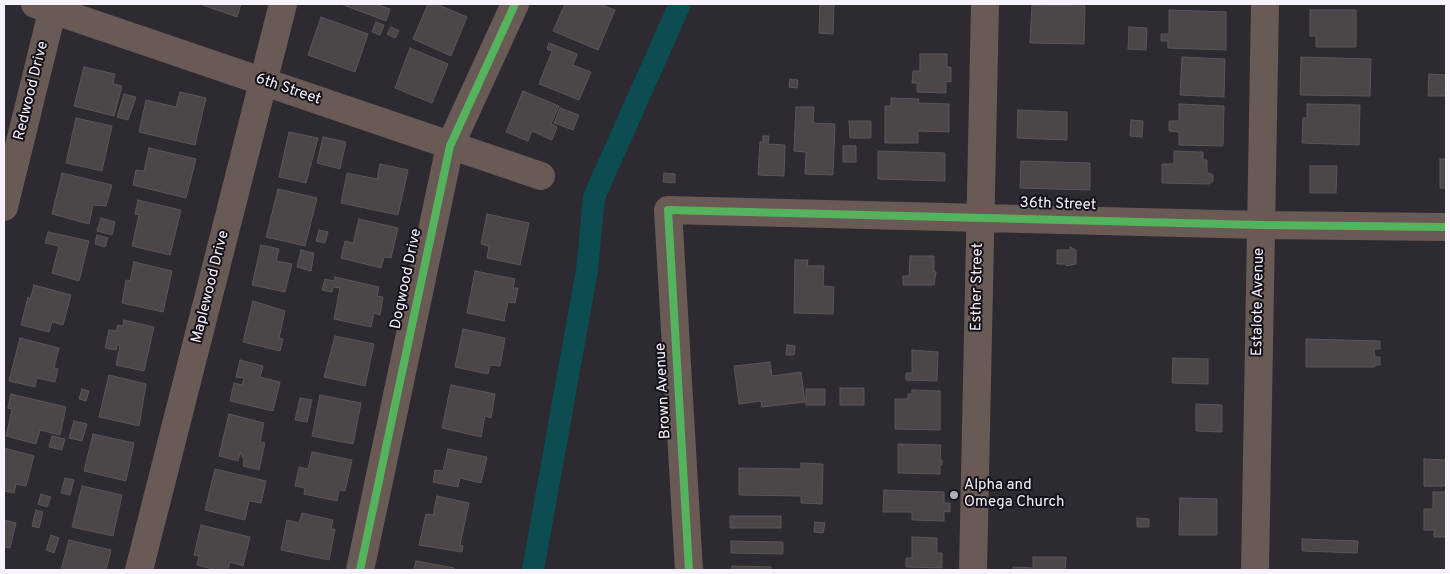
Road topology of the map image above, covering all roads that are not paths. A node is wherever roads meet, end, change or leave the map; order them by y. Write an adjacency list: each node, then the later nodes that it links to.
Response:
1 (282, 4): 6 (street, Maplewood Drive)
2 (515, 4): 7 (street, Dogwood Drive)
3 (985, 4): 11 (street, Esther Street)
4 (1265, 4): 12 (street, Estalote Avenue)
5 (47, 6): 6 (street, 6th Street); 9 (street, Redwood Drive)
6 (264, 81): 7 (street, 6th Street); 14 (street, Maplewood Drive)
7 (450, 146): 8 (street, 6th Street); 15 (street, Dogwood Drive)
8 (541, 176)
9 (4, 207)
10 (668, 210): 11 (street, 36th Street); 16 (street, Brown Avenue)
11 (980, 216): 12 (street, 36th Street); 17 (street, Esther Street)
12 (1260, 224): 13 (street, 36th Street); 18 (street, Estalote Avenue)
13 (1446, 227)
14 (139, 570)
15 (360, 570)
16 (688, 570)
17 (973, 570)
18 (1255, 570)

